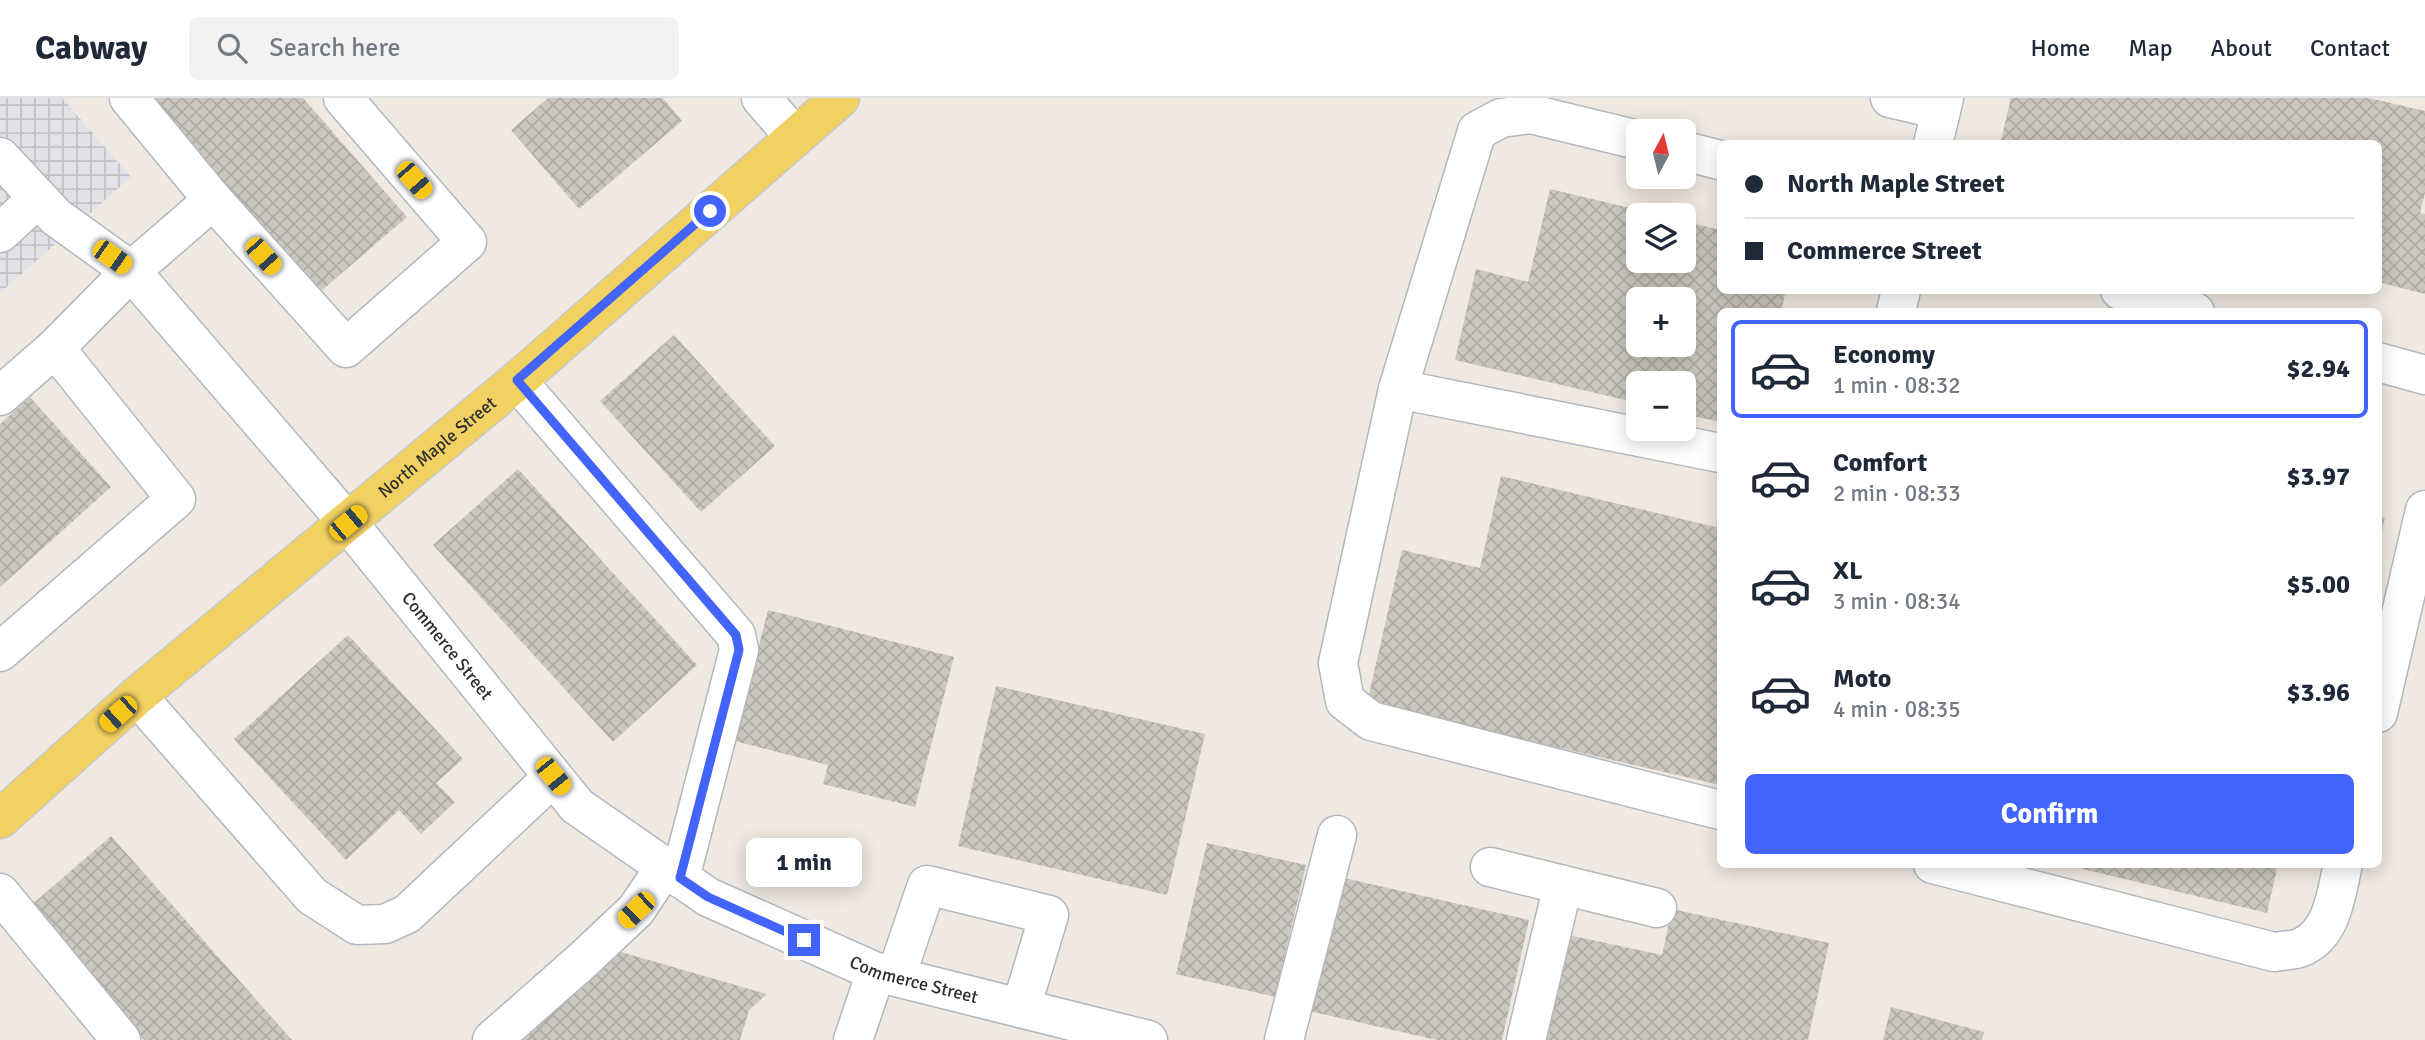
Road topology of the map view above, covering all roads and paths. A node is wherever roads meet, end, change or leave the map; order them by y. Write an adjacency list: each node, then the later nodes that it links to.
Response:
1 (129, 98): 13 (street)
2 (343, 98): 13 (street)
3 (761, 98): 7 (street)
4 (840, 98): 7 (main road, North Maple Street)
5 (1890, 98): 6 (street)
6 (1940, 117)
7 (795, 137): 21 (main road, North Maple Street)
8 (1626, 137): 22 (street)
9 (1696, 154): 11 (street)
10 (0, 157): 12 (street, Commerce Street)
11 (1717, 159)
12 (38, 198): 14 (street); 15 (street, Commerce Street)
13 (213, 200): 15 (street)
14 (0, 233)
15 (131, 271): 18 (street); 26 (street, Commerce Street)
16 (2134, 294): 17 (street)
17 (2181, 308)
18 (55, 348): 23 (street); 28 (street)
19 (2382, 363): 20 (street)
20 (2425, 375)
21 (517, 380): 26 (main road, North Maple Street); 38 (street)
22 (1398, 389): 24 (street); 32 (street)
23 (0, 396)
24 (1717, 452)
25 (2425, 510): 27 (street)
26 (348, 523): 30 (main road, North Maple Street); 31 (street, Commerce Street)
27 (2387, 638): 29 (street)
28 (0, 652)
29 (2382, 680)
30 (137, 696): 31 (street); 33 (main road, North Maple Street)
31 (553, 776): 38 (street, Commerce Street)
32 (1717, 809)
33 (0, 818)
34 (1337, 835): 48 (street)
35 (1490, 867): 39 (street)
36 (1948, 868): 37 (street)
37 (2342, 868)
38 (673, 873): 42 (street, Commerce Street); 45 (street)
39 (1563, 885): 41 (street); 49 (street)
40 (0, 893): 44 (street)
41 (1657, 908)
42 (886, 974): 43 (street, Commerce Street); 43 (street); 46 (street)
43 (1021, 1008): 47 (street, Commerce Street)
44 (121, 1040)
45 (492, 1040)
46 (853, 1040)
47 (1148, 1040)
48 (1284, 1040)
49 (1526, 1040)

